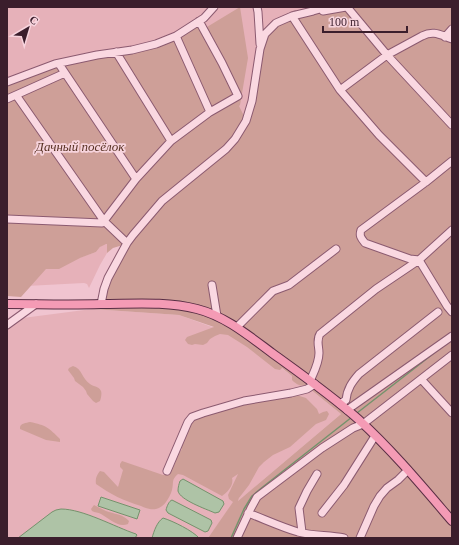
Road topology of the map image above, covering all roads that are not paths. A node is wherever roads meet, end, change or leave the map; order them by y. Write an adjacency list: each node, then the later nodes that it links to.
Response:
1 (214, 7): 6 (street)
2 (256, 7): 10 (street)
3 (327, 7): 5 (street)
4 (346, 7): 5 (street); 12 (street)
5 (292, 16): 10 (street); 16 (street)
6 (199, 21): 8 (street); 19 (street)
7 (452, 29): 9 (street)
8 (176, 36): 11 (street); 19 (street)
9 (449, 38): 12 (street)
10 (260, 49): 28 (street)
11 (116, 52): 13 (street); 21 (street)
12 (387, 55): 16 (street); 20 (street)
13 (58, 64): 14 (street); 15 (street)
14 (65, 73): 17 (street); 23 (street)
15 (7, 82)
16 (340, 90): 24 (street)
17 (16, 95): 18 (street); 26 (street)
18 (7, 99)
19 (210, 112): 21 (street)
20 (452, 125)
21 (171, 141): 23 (street)
22 (452, 161): 24 (street)
23 (136, 179): 26 (street)
24 (426, 182): 30 (street)
25 (7, 219): 26 (street)
26 (104, 221): 28 (street)
27 (452, 230): 30 (street)
28 (127, 243): 34 (street)
29 (336, 249): 40 (street)
30 (419, 260): 35 (street); 44 (street)
31 (212, 285): 38 (street)
32 (9, 304): 33 (main road)
33 (36, 304): 34 (main road); 39 (street)
34 (101, 304): 38 (main road)
35 (449, 304): 37 (street)
36 (438, 312): 45 (street)
37 (452, 312)
38 (217, 316): 40 (main road)
39 (7, 325)
40 (237, 327): 44 (main road)
41 (452, 336): 46 (street)
42 (451, 356): 43 (street)
43 (421, 379): 47 (street); 48 (street)
44 (312, 382): 45 (main road); 51 (street)
45 (340, 404): 46 (main road)
46 (349, 411): 48 (main road)
47 (452, 413)
48 (360, 421): 49 (main road); 53 (street)
49 (375, 436): 50 (main road); 54 (street)
50 (408, 470): 55 (main road); 59 (street)
51 (167, 471)
52 (317, 474): 56 (street)
53 (248, 513): 56 (street); 57 (street)
54 (322, 513)
55 (452, 521)
56 (302, 532): 58 (street)
57 (237, 538)
58 (344, 538)
59 (360, 538)

